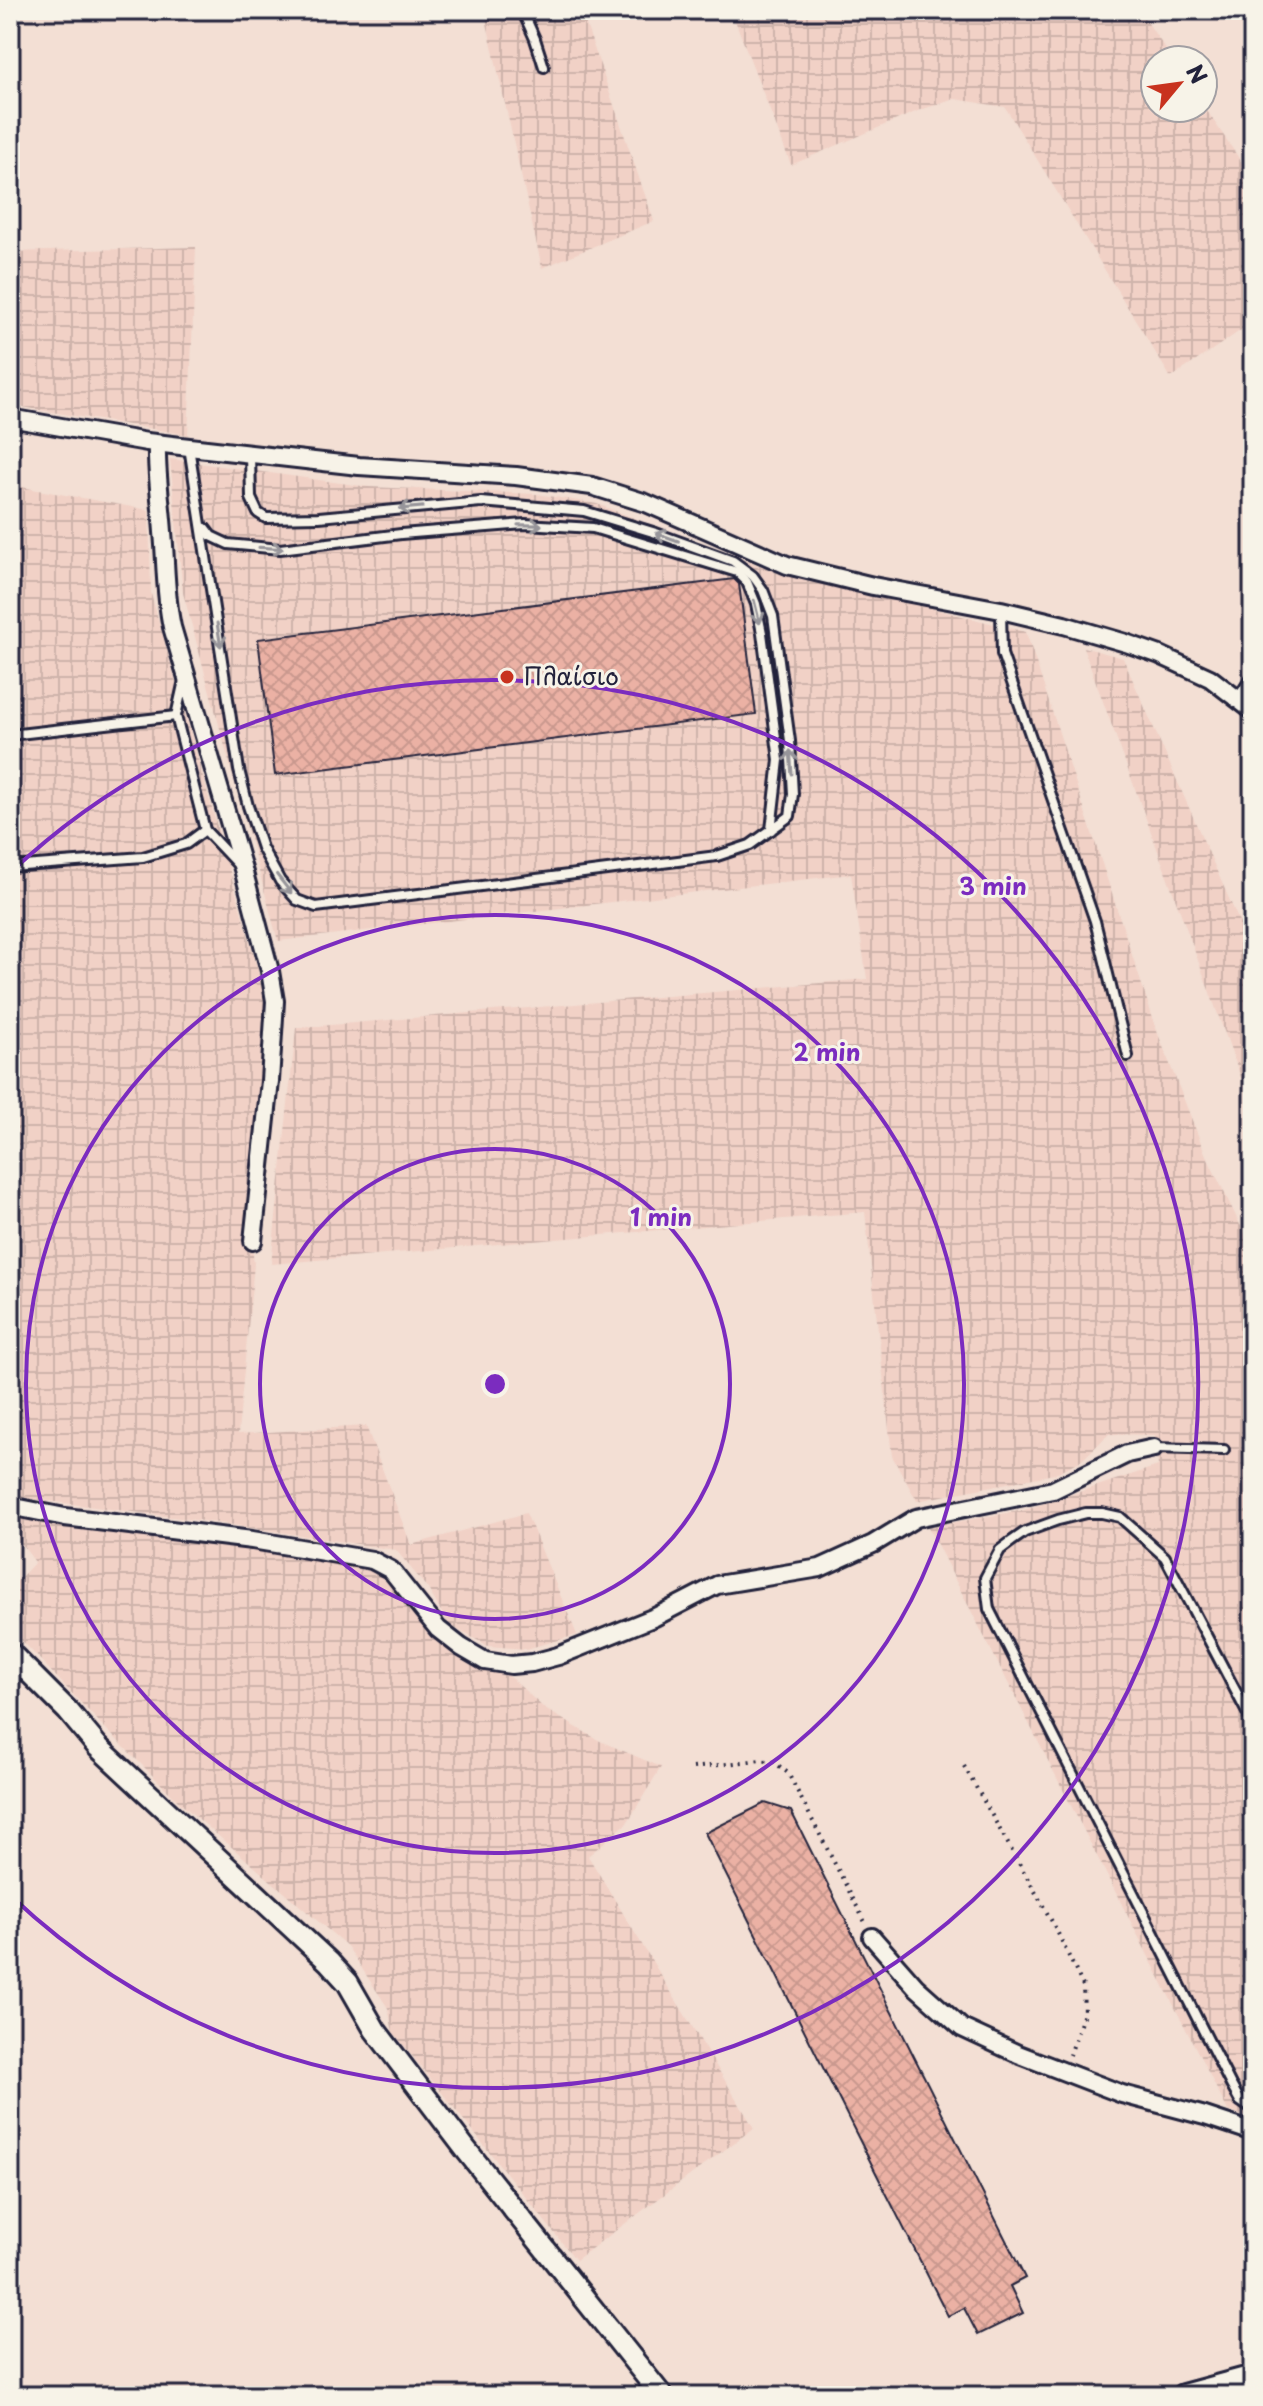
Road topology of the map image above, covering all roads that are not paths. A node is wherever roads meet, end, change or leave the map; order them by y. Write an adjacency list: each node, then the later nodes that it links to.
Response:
1 (522, 10): 2 (lane)
2 (544, 67)
3 (10, 418): 4 (street)
4 (157, 444): 5 (street); 9 (street)
5 (189, 447): 6 (street); 7 (lane)
6 (250, 454): 8 (street); 16 (lane, one-way to 6)
7 (202, 524): 16 (lane, one-way to 16); 16 (lane, one-way to 16)
8 (1001, 610): 11 (street); 19 (lane)
9 (186, 672): 13 (lane); 18 (street)
10 (1253, 675): 11 (lane)
11 (1238, 698): 12 (street)
12 (1253, 711)
13 (176, 716): 14 (lane); 15 (lane)
14 (10, 735)
15 (205, 830): 17 (lane); 18 (lane)
16 (771, 830)
17 (10, 867)
18 (243, 869): 20 (street)
19 (1128, 1056)
20 (253, 1241)
21 (1154, 1448): 22 (lane); 23 (street)
22 (1224, 1450)
23 (10, 1506)
24 (10, 1653): 30 (street)
25 (1253, 1724): 27 (lane)
26 (872, 1937): 28 (street)
27 (1253, 2110)
28 (1253, 2132)
29 (1253, 2377): 31 (main road)
30 (662, 2396)
31 (1183, 2396)

